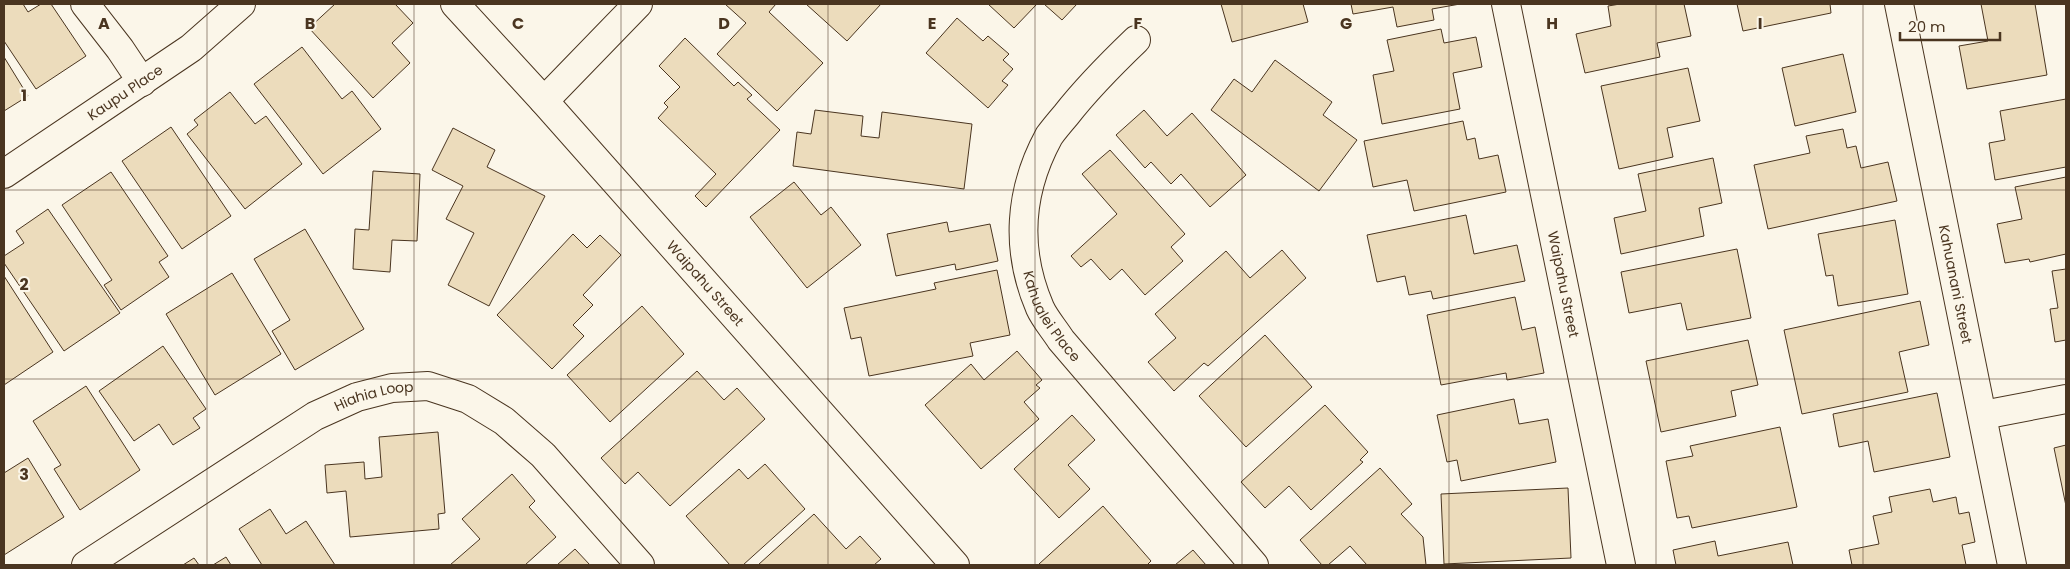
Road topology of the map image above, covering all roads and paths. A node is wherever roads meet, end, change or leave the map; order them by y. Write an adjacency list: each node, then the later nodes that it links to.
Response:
1 (85, 4): 8 (street)
2 (242, 4): 8 (street, Kaupu Place)
3 (455, 4): 9 (street, Waipahu Street)
4 (638, 4): 9 (street)
5 (1506, 4): 17 (street, Waipahu Street)
6 (1899, 4): 12 (street, Kahuanani Street)
7 (1136, 40): 16 (street, Kahualei Place)
8 (142, 82): 10 (street, Kaupu Place)
9 (544, 101): 15 (street, Waipahu Street)
10 (4, 174)
11 (2066, 399): 12 (street)
12 (1983, 415): 18 (street, Kahuanani Street)
13 (86, 565): 14 (street, Hiahia Loop)
14 (640, 565)
15 (954, 565)
16 (1254, 565)
17 (1621, 565)
18 (2012, 565)

